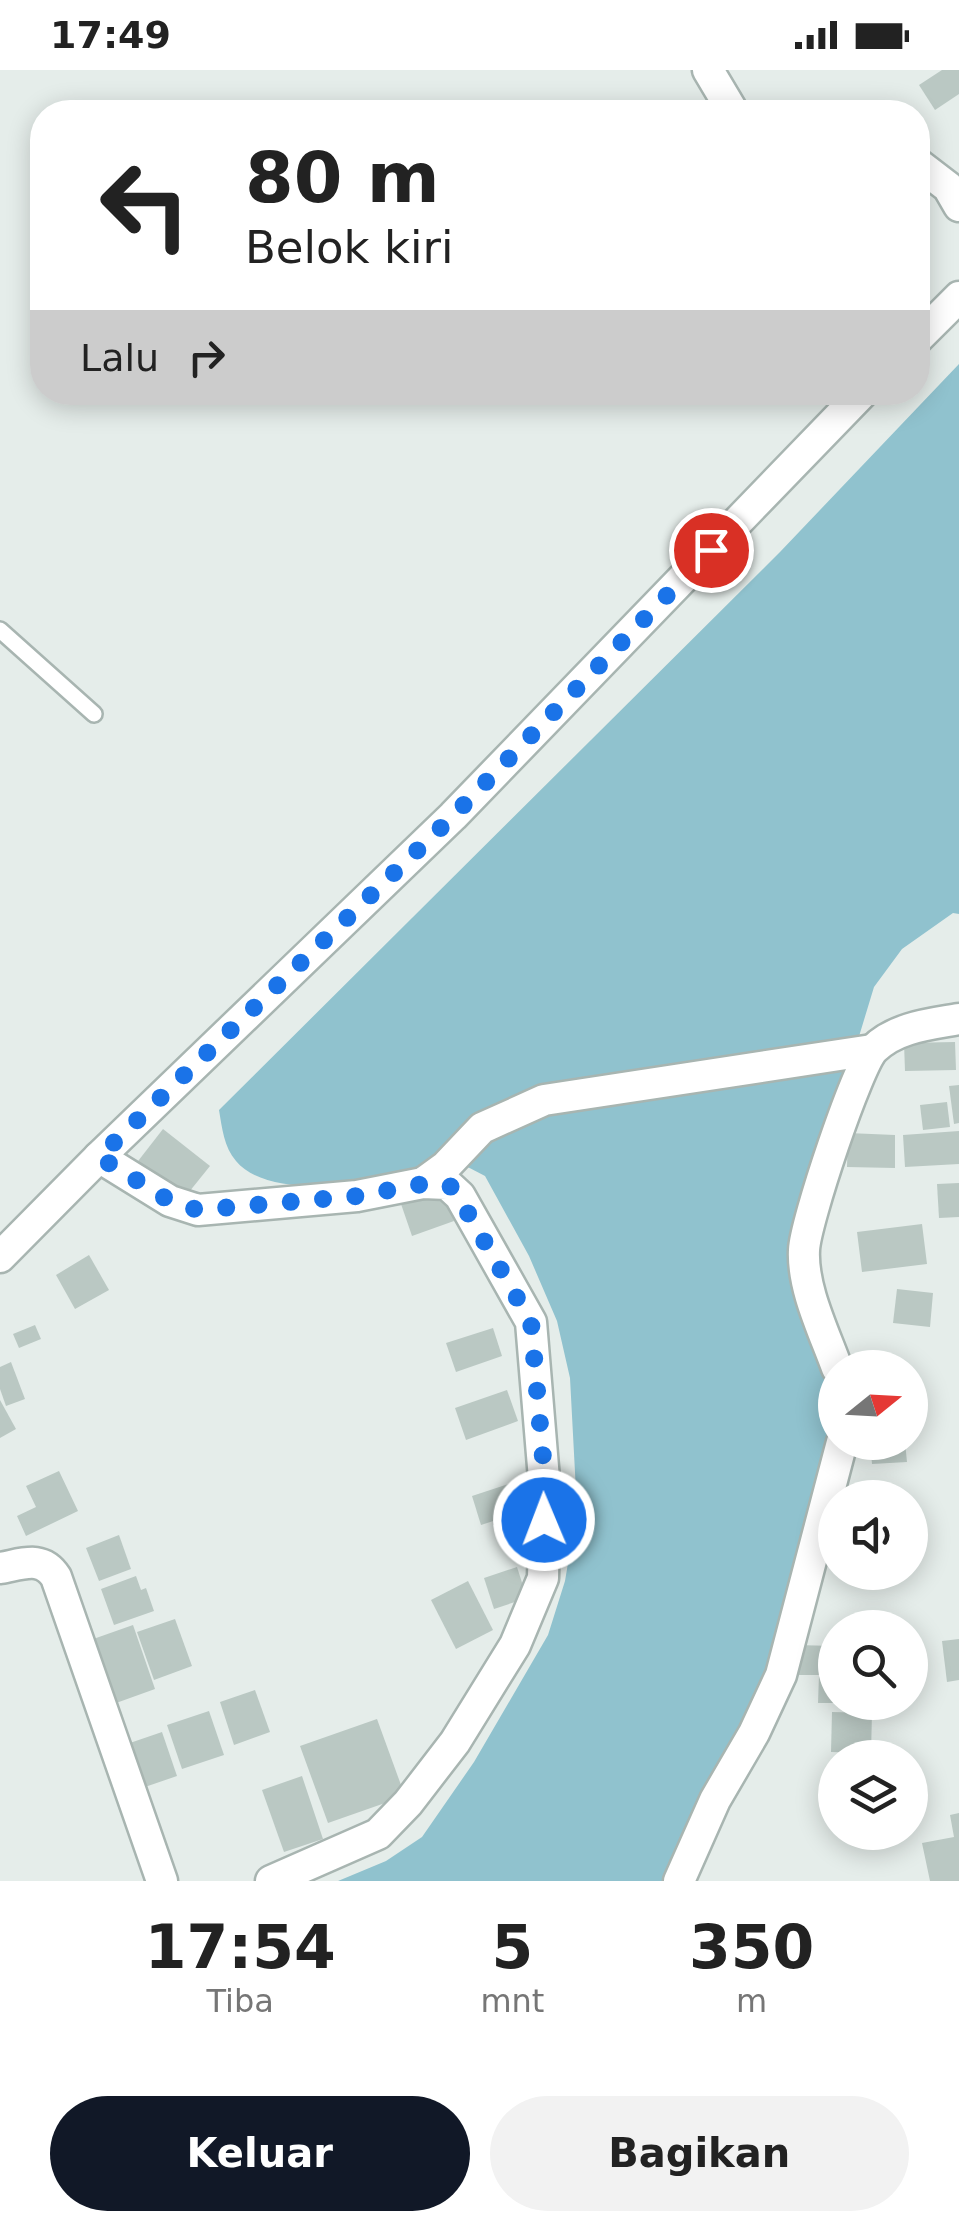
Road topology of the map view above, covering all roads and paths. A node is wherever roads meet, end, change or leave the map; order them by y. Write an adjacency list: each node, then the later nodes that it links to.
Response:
1 (708, 70): 2 (street)
2 (726, 100)
3 (930, 173): 4 (street)
4 (959, 206)
5 (959, 296): 6 (street)
6 (930, 326)
7 (850, 405): 12 (street)
8 (0, 630): 9 (lane)
9 (94, 714)
10 (959, 1019): 11 (street)
11 (868, 1051): 13 (street); 15 (street)
12 (99, 1157): 13 (street); 14 (street)
13 (428, 1180): 19 (street)
14 (0, 1256)
15 (830, 1350)
16 (837, 1460): 20 (street)
17 (0, 1568): 18 (street)
18 (162, 1881)
19 (270, 1881)
20 (678, 1881)

